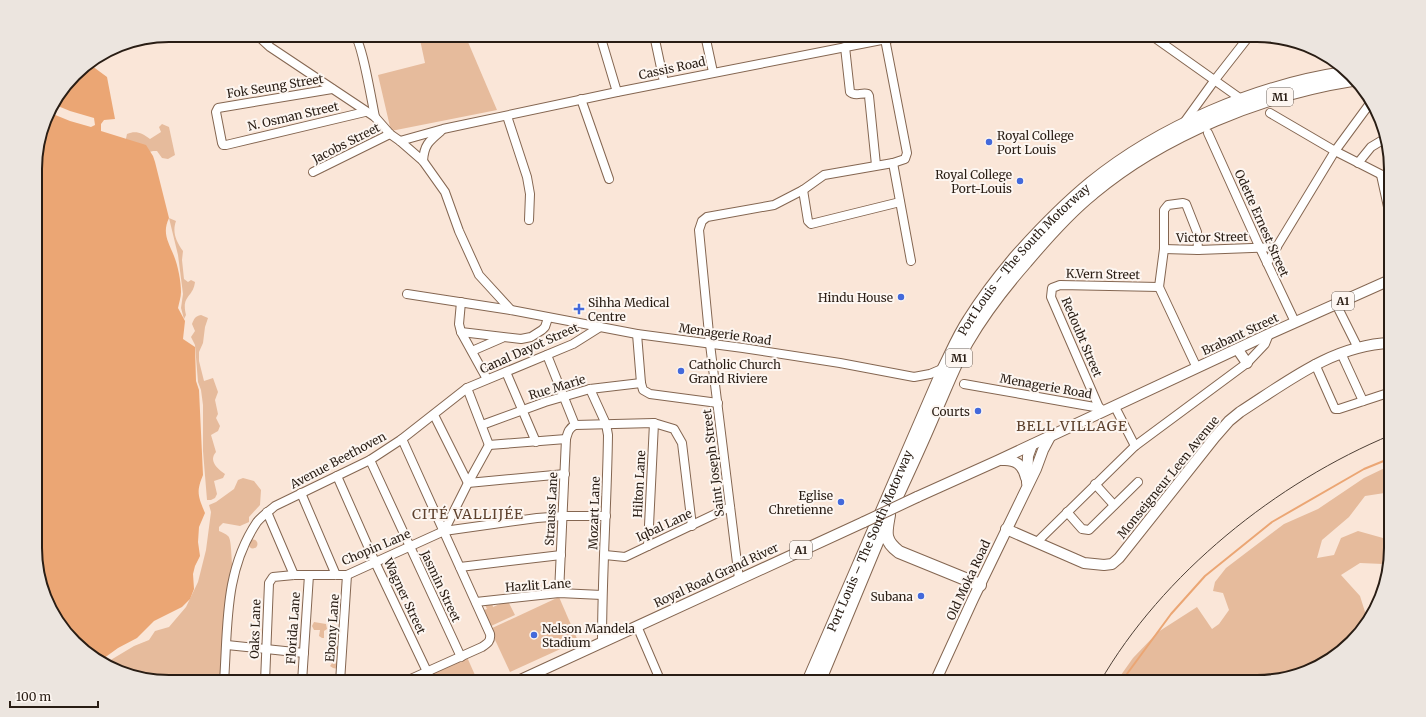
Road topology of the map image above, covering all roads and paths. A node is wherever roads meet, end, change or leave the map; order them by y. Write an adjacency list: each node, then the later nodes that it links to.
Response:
1 (265, 42): 18 (street)
2 (357, 42): 26 (street)
3 (602, 42): 19 (street)
4 (655, 42): 16 (street)
5 (707, 42): 12 (street)
6 (870, 42): 10 (street, Cassis Road)
7 (886, 42): 37 (street)
8 (1160, 42): 14 (street)
9 (1244, 42): 14 (street)
10 (845, 47): 12 (street, Cassis Road); 38 (street)
11 (1336, 70): 17 (highway)
12 (713, 72): 16 (street, Cassis Road)
13 (1342, 74): 17 (highway, Port Louis – The South Motorway / M1)
14 (1214, 80): 20 (street); 27 (street)
15 (1349, 81): 116 (highway, Port Louis – The South Motorway / M1)
16 (664, 82): 19 (street, Cassis Road)
17 (1294, 83): 20 (highway, Port Louis – The South Motorway / M1)
18 (332, 89): 23 (street); 33 (street, Fok Seung Street)
19 (616, 92): 21 (street, Cassis Road)
20 (1241, 99): 27 (highway, Port Louis – The South Motorway / M1)
21 (581, 100): 25 (street, Cassis Road); 42 (street)
22 (1368, 107): 34 (street)
23 (365, 112): 26 (street); 33 (street, N. Osman Street)
24 (1270, 113): 34 (street)
25 (507, 116): 28 (street, Cassis Road); 46 (street)
26 (374, 117): 30 (street)
27 (1183, 125): 76 (highway, Port Louis – The South Motorway / M1)
28 (443, 129): 31 (street, Cassis Road); 35 (street)
29 (1208, 133): 48 (street, Odette Ernest Street)
30 (390, 134): 31 (street); 39 (street, Jacobs Street)
31 (400, 141): 35 (street)
32 (1381, 141): 36 (street)
33 (226, 145)
34 (1335, 151): 36 (street); 47 (street)
35 (423, 161): 59 (street)
36 (1358, 163): 40 (street)
37 (893, 164): 38 (street); 45 (street)
38 (876, 165): 44 (street)
39 (313, 172)
40 (1381, 175): 41 (street); 43 (street)
41 (1384, 176)
42 (609, 179)
43 (1384, 189)
44 (803, 190): 45 (street); 67 (street, Saint Joseph Street)
45 (900, 202): 51 (street)
46 (529, 220)
47 (1277, 247): 48 (street, Victor Street); 52 (street)
48 (1260, 248): 50 (street, Victor Street); 52 (street, Odette Ernest Street)
49 (1164, 249): 50 (street, Victor Street); 50 (street); 54 (street)
50 (1198, 250)
51 (911, 261)
52 (1267, 263): 61 (street, Odette Ernest Street)
53 (1384, 284): 58 (main road, Brabant Street / A1)
54 (1159, 287): 55 (street, K.Vern Street); 77 (street)
55 (1051, 292): 90 (street, Redoubt Street)
56 (407, 294): 57 (street, Menagerie Road)
57 (461, 302): 59 (street, Menagerie Road); 63 (street)
58 (1336, 304): 61 (main road, Brabant Street / A1); 69 (street)
59 (511, 310): 60 (street, Menagerie Road)
60 (548, 318): 62 (street, Menagerie Road); 66 (street)
61 (1295, 322): 65 (main road, Brabant Street / A1)
62 (600, 327): 64 (street, Menagerie Road); 73 (street, Canal Dayot Street)
63 (461, 332): 66 (street); 71 (street)
64 (637, 334): 67 (street, Menagerie Road); 80 (street)
65 (1269, 334): 70 (main road, Brabant Street / A1); 74 (street)
66 (503, 337): 71 (street)
67 (710, 344): 76 (street, Menagerie Road); 87 (street, Saint Joseph Street)
68 (1384, 345): 69 (main road, Monseigneur Leen Avenue)
69 (1358, 348): 72 (main road, Monseigneur Leen Avenue)
70 (1238, 350): 74 (main road); 77 (main road, Brabant Street / A1)
71 (472, 351): 79 (street)
72 (1341, 353): 75 (main road, Monseigneur Leen Avenue); 86 (street)
73 (547, 355): 78 (street, Canal Dayot Street); 85 (street)
74 (1247, 363): 102 (street)
75 (1315, 364): 86 (street); 122 (main road, Monseigneur Leen Avenue)
76 (944, 368): 154 (highway, Port Louis – The South Motorway / M1)
77 (1197, 368): 88 (main road, Brabant Street / A1)
78 (506, 372): 79 (street, Canal Dayot Street); 89 (street)
79 (487, 380): 82 (street, Canal Dayot Street)
80 (641, 384): 83 (street, Rue Marie); 87 (street)
81 (964, 384): 90 (street, Menagerie Road)
82 (467, 388): 91 (street, Avenue Beethoven); 94 (street)
83 (590, 389): 85 (street, Rue Marie); 92 (street, Mozart Lane)
84 (1384, 394): 86 (street)
85 (564, 396): 89 (street, Rue Marie); 95 (street)
86 (1363, 401)
87 (718, 403): 113 (street, Saint Joseph Street)
88 (1115, 407): 90 (main road, Brabant Street / A1); 102 (street)
89 (522, 410): 94 (street, Rue Marie); 99 (street)
90 (1101, 410): 96 (main road, Royal Road Grand River / A1)
91 (434, 415): 97 (street, Avenue Beethoven); 108 (street)
92 (606, 424): 93 (street); 95 (street); 118 (street, Mozart Lane)
93 (654, 424): 119 (street); 124 (street, Hilton Lane)
94 (482, 425): 100 (street)
95 (573, 426): 98 (street, Strauss Lane)
96 (1051, 436): 101 (main road, Royal Road Grand River / A1); 109 (main road, Old Moka Road)
97 (402, 439): 103 (street, Avenue Beethoven); 121 (street)
98 (566, 439): 99 (street); 105 (street, Strauss Lane)
99 (536, 442): 100 (street)
100 (489, 445): 108 (street)
101 (1032, 445): 104 (main road, Royal Road Grand River / A1); 109 (main road, Old Moka Road)
102 (1135, 446): 110 (street)
103 (370, 460): 106 (street, Avenue Beethoven); 123 (street, Jasmin Street)
104 (1000, 460): 109 (main road); 134 (main road, Royal Road Grand River / A1, bridge)
105 (565, 474): 108 (street); 117 (street, Strauss Lane)
106 (337, 476): 111 (street, Avenue Beethoven); 127 (street, Wagner Street)
107 (1138, 482): 112 (street)
108 (468, 483): 121 (street)
109 (1026, 484): 120 (main road, Old Moka Road)
110 (1095, 484): 112 (street); 115 (street)
111 (301, 493): 114 (street, Avenue Beethoven); 131 (street)
112 (1114, 506): 115 (street)
113 (730, 507): 119 (street, Iqbal Lane); 134 (street, Saint Joseph Street)
114 (267, 512): 129 (street); 141 (street, Avenue Beethoven)
115 (1067, 512): 122 (street)
116 (889, 515): 135 (highway); 155 (highway, Port Louis – The South Motorway / M1)
117 (564, 516): 118 (street, Chopin Lane); 121 (street, Chopin Lane); 125 (street, Strauss Lane)
118 (606, 516): 126 (street, Mozart Lane)
119 (692, 526): 124 (street, Iqbal Lane)
120 (1006, 529): 122 (main road, Monseigneur Leen Avenue); 135 (main road, Old Moka Road)
121 (444, 531): 123 (street, Chopin Lane); 128 (street)
122 (1038, 542)
123 (409, 546): 127 (street, Chopin Lane); 144 (street, Jasmin Street)
124 (648, 546): 126 (street, Iqbal Lane)
125 (561, 555): 128 (street); 136 (street, Strauss Lane)
126 (605, 555): 137 (street, Mozart Lane)
127 (375, 562): 132 (street, Chopin Lane); 145 (street, Wagner Street)
128 (460, 567): 138 (street)
129 (294, 575): 130 (street, Chopin Lane); 133 (street, Chopin Lane)
130 (309, 575): 131 (street, Chopin Lane); 143 (street, Florida Lane)
131 (336, 575): 132 (street, Chopin Lane)
132 (347, 575): 149 (street, Ebony Lane)
133 (272, 578): 142 (street, Oaks Lane)
134 (739, 579): 139 (main road, Royal Road Grand River / A1)
135 (980, 585): 156 (main road, Old Moka Road)
136 (560, 593): 137 (street, Hazlit Lane); 138 (street, Hazlit Lane)
137 (602, 595): 140 (street, Mozart Lane)
138 (476, 602): 144 (street)
139 (637, 626): 140 (main road, Royal Road Grand River / A1); 153 (street)
140 (602, 642): 152 (main road, Royal Road Grand River / A1)
141 (227, 645): 142 (street); 146 (street, Avenue Beethoven)
142 (267, 649): 143 (street); 147 (street, Oaks Lane)
143 (304, 653): 148 (street, Florida Lane)
144 (461, 657): 145 (street)
145 (427, 672): 150 (street); 151 (street, Wagner Street)
146 (225, 675)
147 (265, 675)
148 (302, 675)
149 (340, 675)
150 (420, 675)
151 (428, 675)
152 (531, 675)
153 (659, 675)
154 (811, 675)
155 (822, 675)
156 (938, 675)

